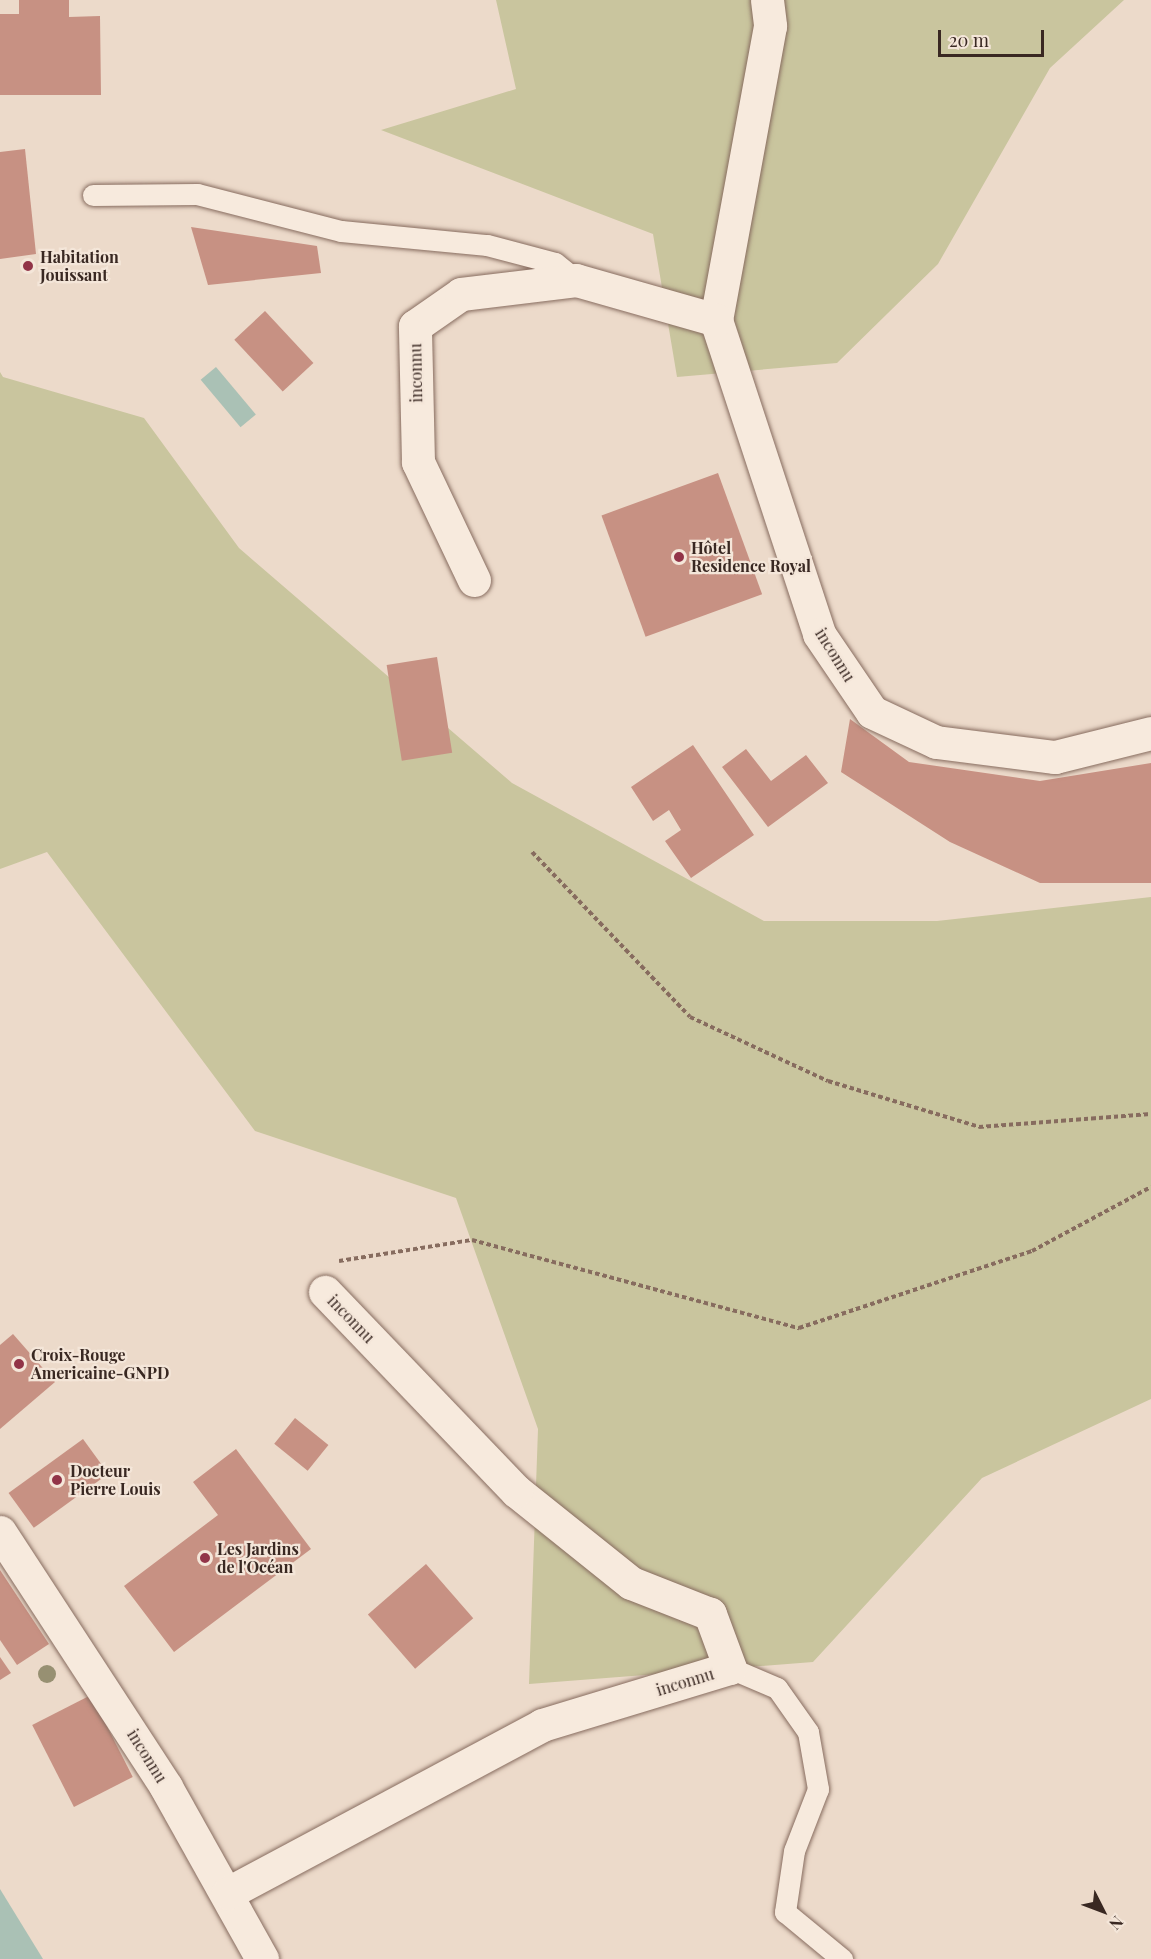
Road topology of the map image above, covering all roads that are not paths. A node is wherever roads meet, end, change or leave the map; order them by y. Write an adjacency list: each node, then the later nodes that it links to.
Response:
1 (767, 0): 4 (street, inconnu)
2 (93, 195): 3 (lane)
3 (576, 280): 4 (street, inconnu); 5 (street, inconnu)
4 (716, 320): 6 (street, inconnu)
5 (474, 580)
6 (1151, 733)
7 (325, 1292): 9 (street, inconnu)
8 (0, 1532): 10 (street, inconnu)
9 (730, 1668): 10 (street, inconnu); 12 (lane)
10 (228, 1893): 11 (street, inconnu)
11 (262, 1959)
12 (842, 1959)

